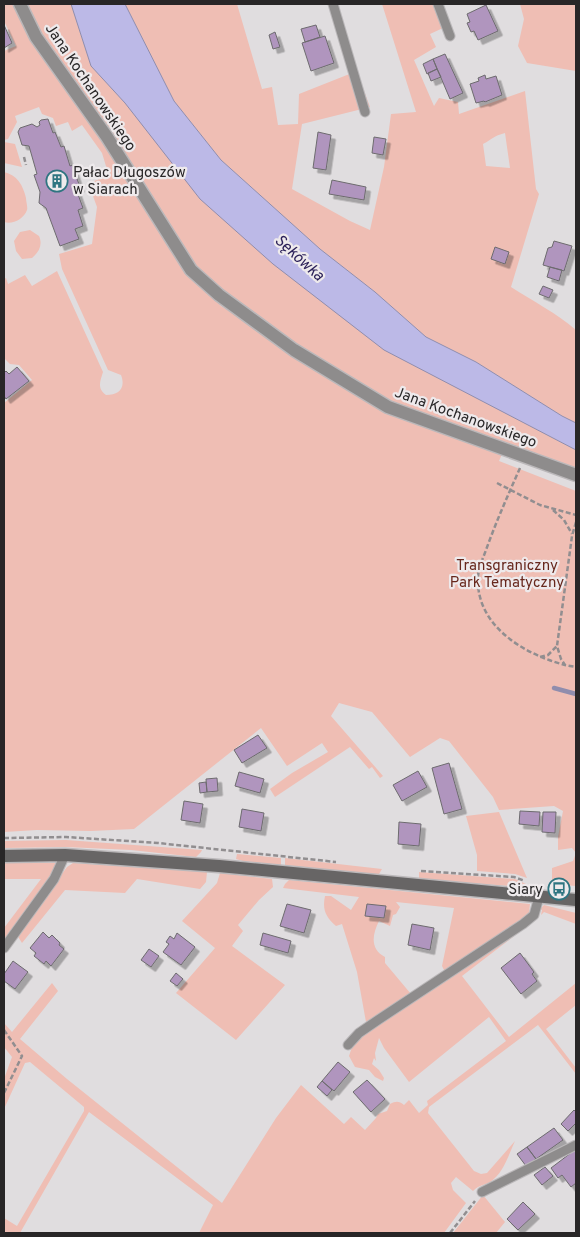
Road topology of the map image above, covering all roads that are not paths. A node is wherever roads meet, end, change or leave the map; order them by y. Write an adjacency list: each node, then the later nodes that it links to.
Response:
1 (20, 4): 6 (street, Jana Kochanowskiego)
2 (333, 4): 5 (lane)
3 (438, 4): 4 (lane)
4 (450, 36)
5 (365, 112)
6 (576, 475)
7 (65, 855): 8 (main road); 9 (main road); 11 (lane)
8 (4, 856)
9 (539, 897): 10 (main road); 12 (lane)
10 (576, 900)
11 (4, 948)
12 (348, 1045)
13 (576, 1145): 14 (lane)
14 (482, 1192)

